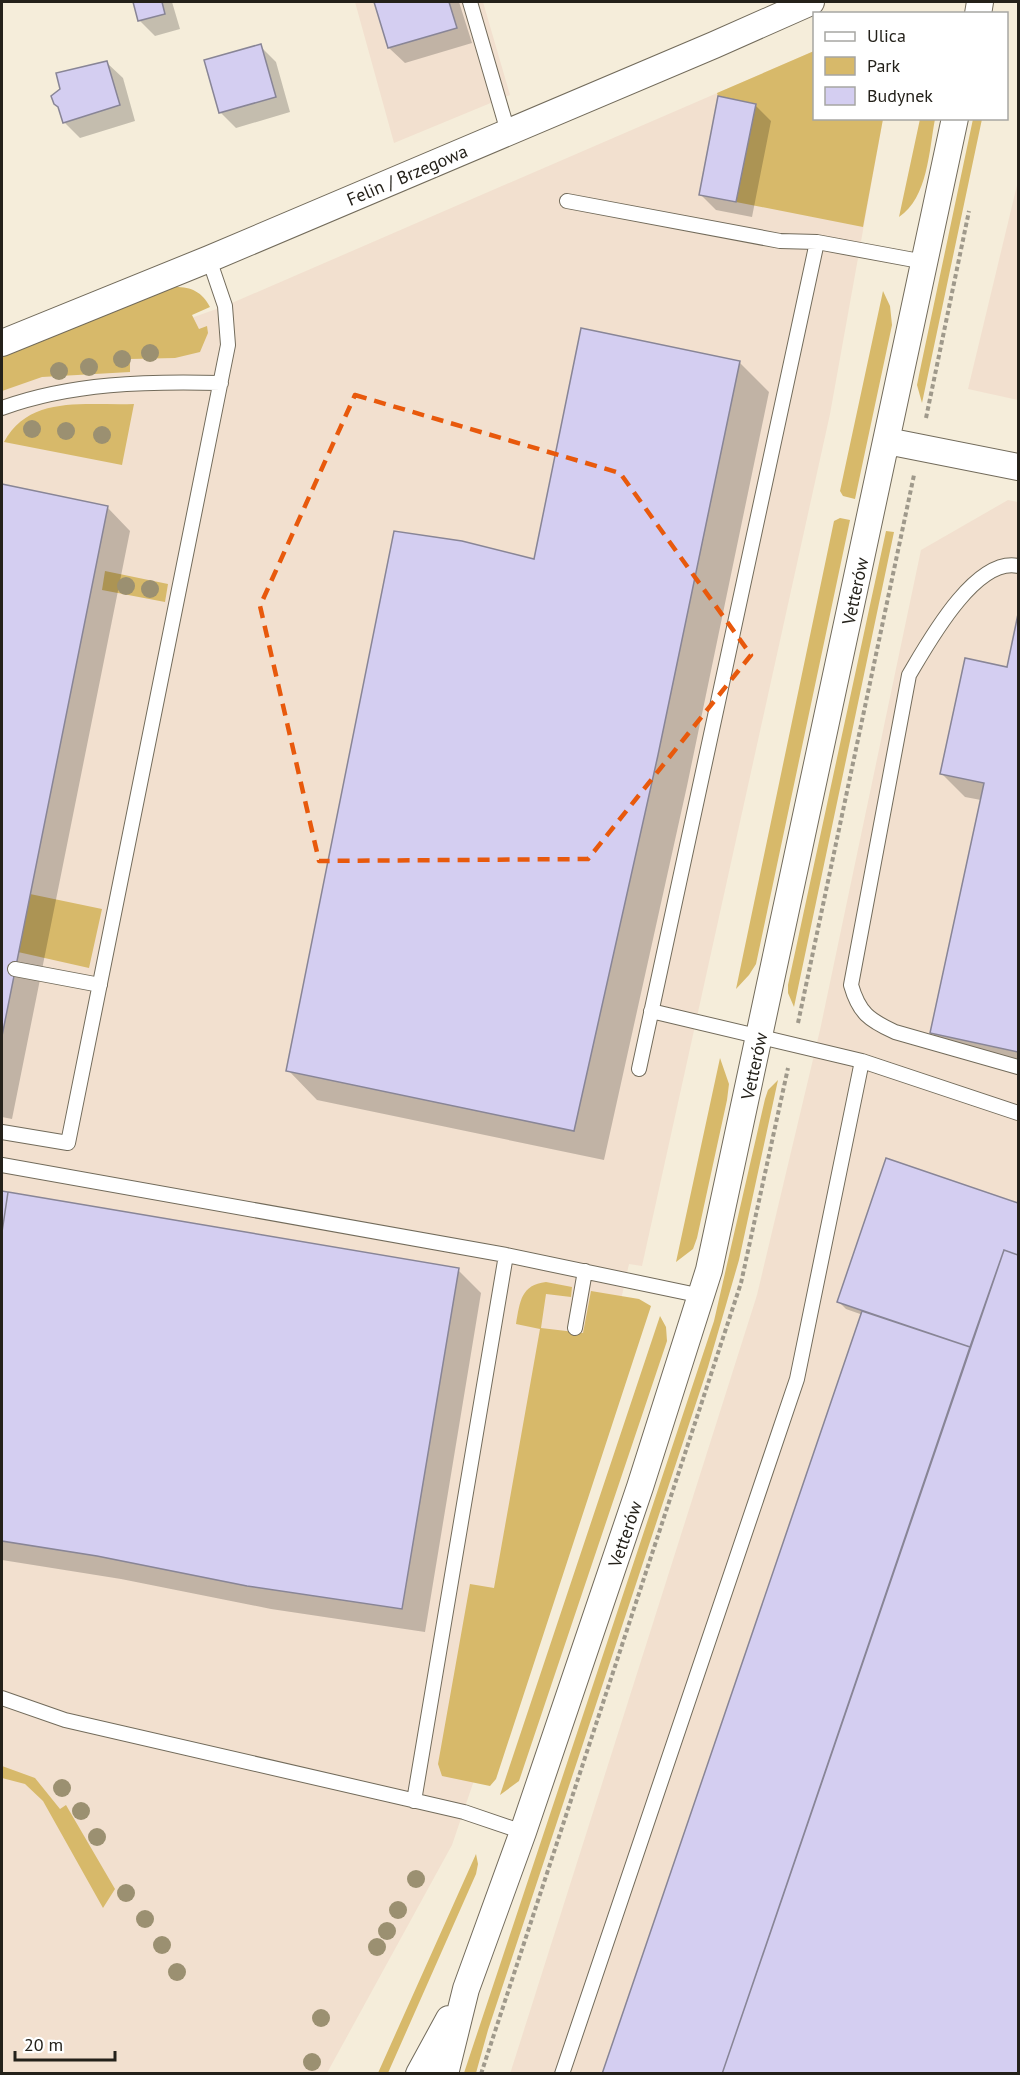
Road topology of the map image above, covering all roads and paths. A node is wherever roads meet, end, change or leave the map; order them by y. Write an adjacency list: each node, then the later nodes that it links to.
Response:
1 (470, 2): 4 (lane)
2 (811, 2): 4 (street, Felin / Brzegowa)
3 (955, 120): 8 (street, Vetterów)
4 (508, 132): 7 (street, Felin / Brzegowa)
5 (567, 201): 6 (lane)
6 (817, 242): 8 (lane); 17 (lane)
7 (209, 259): 9 (street, Felin / Brzegowa); 10 (lane)
8 (925, 262): 12 (street, Vetterów)
9 (2, 343)
10 (221, 383): 11 (lane); 16 (lane)
11 (2, 408)
12 (887, 441): 13 (street); 18 (street, Vetterów)
13 (1018, 466)
14 (1018, 566): 20 (lane)
15 (15, 969): 16 (lane)
16 (100, 985): 23 (lane)
17 (651, 1011): 18 (lane); 21 (lane)
18 (760, 1036): 19 (lane); 27 (street, Vetterów)
19 (862, 1061): 22 (lane); 35 (lane)
20 (1018, 1067)
21 (639, 1069)
22 (1018, 1113)
23 (2, 1132)
24 (2, 1165): 25 (lane)
25 (506, 1255): 26 (lane); 30 (lane)
26 (585, 1270): 27 (lane); 28 (lane)
27 (702, 1296): 31 (street, Vetterów)
28 (575, 1328)
29 (2, 1698): 30 (lane)
30 (414, 1801): 31 (lane)
31 (523, 1832): 32 (street, Vetterów)
32 (466, 1989): 33 (street, Vetterów); 34 (street, Vetterów)
33 (419, 2073)
34 (445, 2073)
35 (562, 2073)

